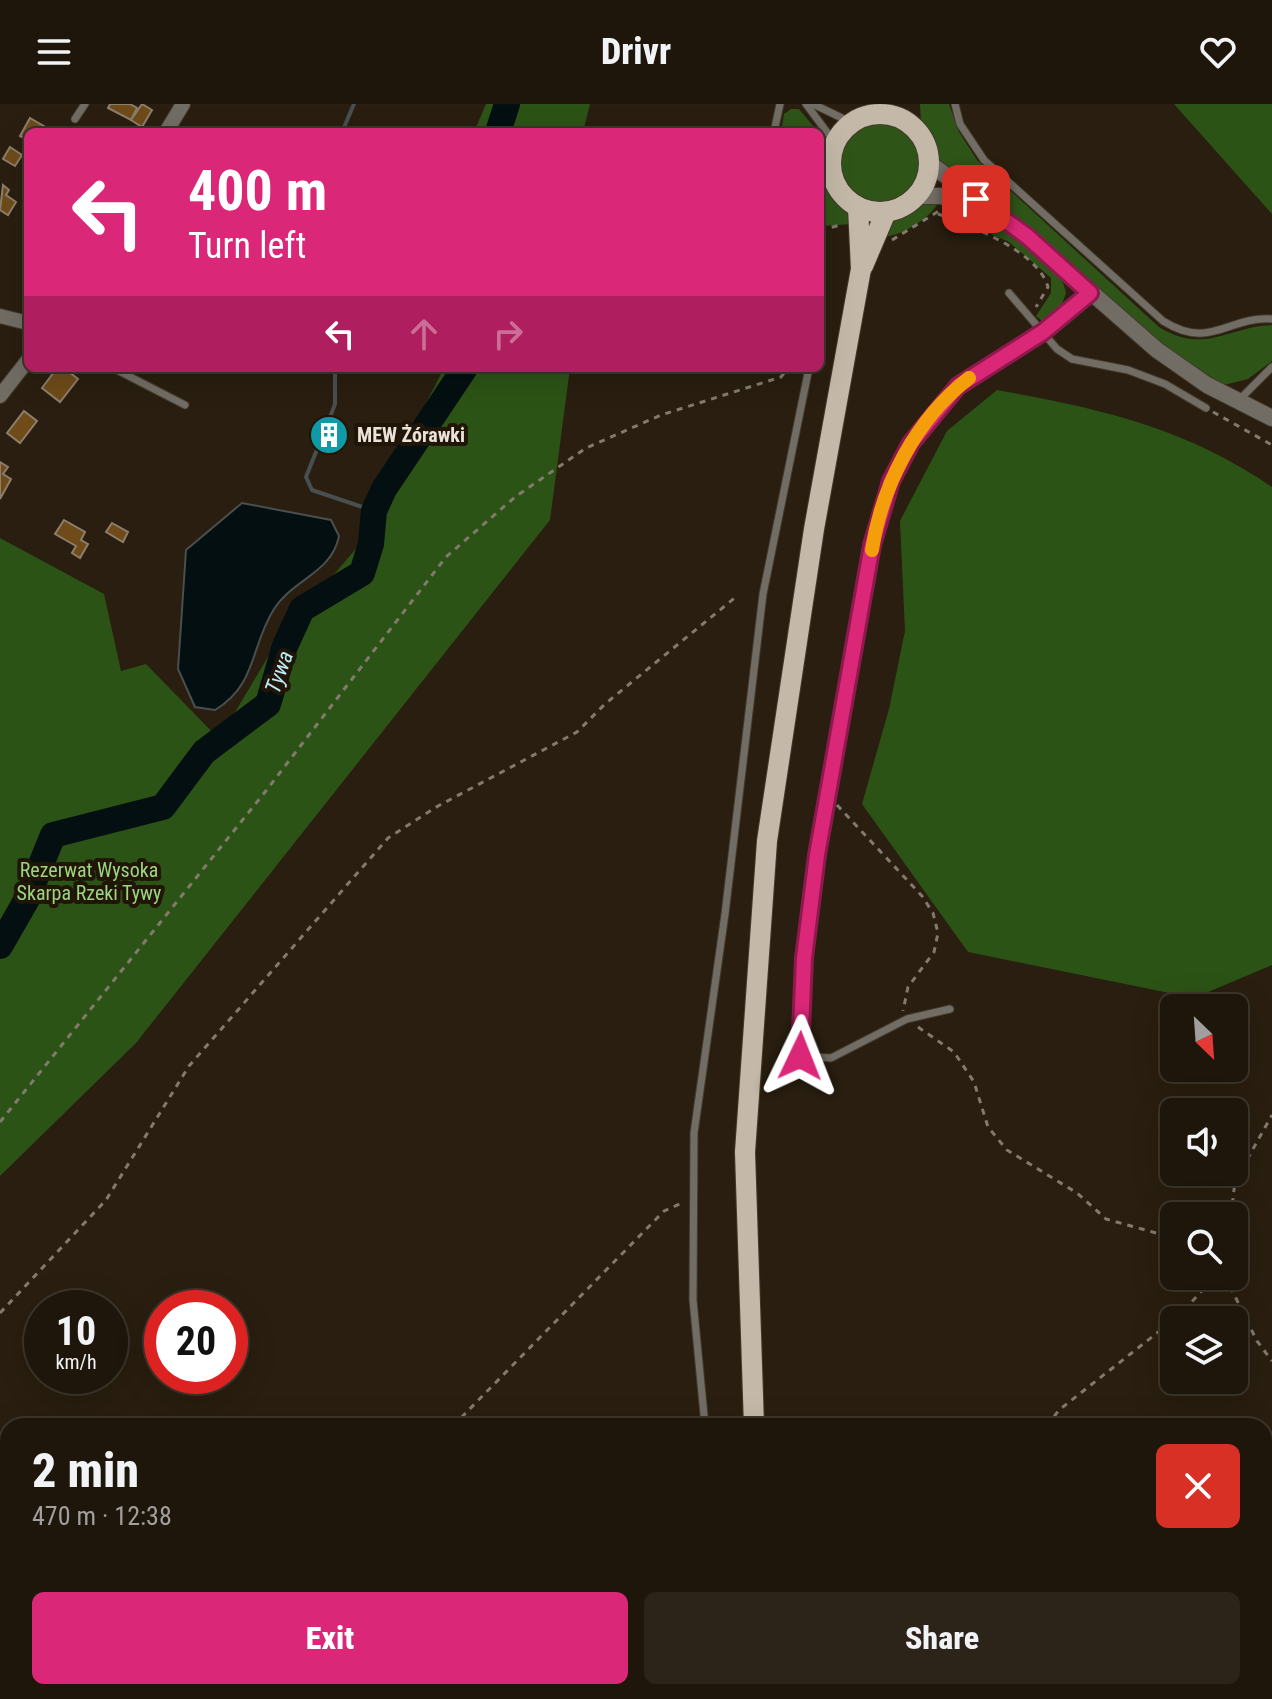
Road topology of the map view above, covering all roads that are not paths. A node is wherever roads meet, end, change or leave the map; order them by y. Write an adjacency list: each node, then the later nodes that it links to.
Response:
1 (85, 104): 9 (lane)
2 (183, 104): 12 (street)
3 (780, 104): 13 (lane)
4 (806, 104): 14 (lane)
5 (813, 104): 10 (lane)
6 (914, 104): 11 (main road)
7 (955, 104): 26 (lane)
8 (887, 109): 10 (main road); 11 (main road)
9 (75, 119)
10 (857, 120): 16 (main road)
11 (913, 127): 17 (main road)
12 (168, 128)
13 (775, 128)
14 (824, 128)
15 (824, 128): 16 (lane)
16 (835, 143): 19 (main road)
17 (929, 163): 18 (main road); 20 (street)
18 (916, 196): 20 (street); 21 (main road)
19 (858, 207): 21 (main road); 22 (main road)
20 (989, 210): 24 (street)
21 (886, 212): 22 (main road)
22 (861, 269): 40 (main road)
23 (1009, 293): 28 (lane)
24 (1090, 293): 28 (lane); 34 (street)
25 (0, 316): 27 (street)
26 (1272, 319)
27 (24, 322)
28 (1043, 332): 36 (lane); 38 (lane)
29 (24, 365): 33 (street)
30 (1272, 367): 34 (lane)
31 (121, 372): 35 (lane)
32 (808, 372): 39 (lane)
33 (0, 396)
34 (1238, 401): 37 (street)
35 (185, 405)
36 (1206, 408)
37 (1272, 418)
38 (950, 1009)
39 (704, 1418)
40 (754, 1418)

